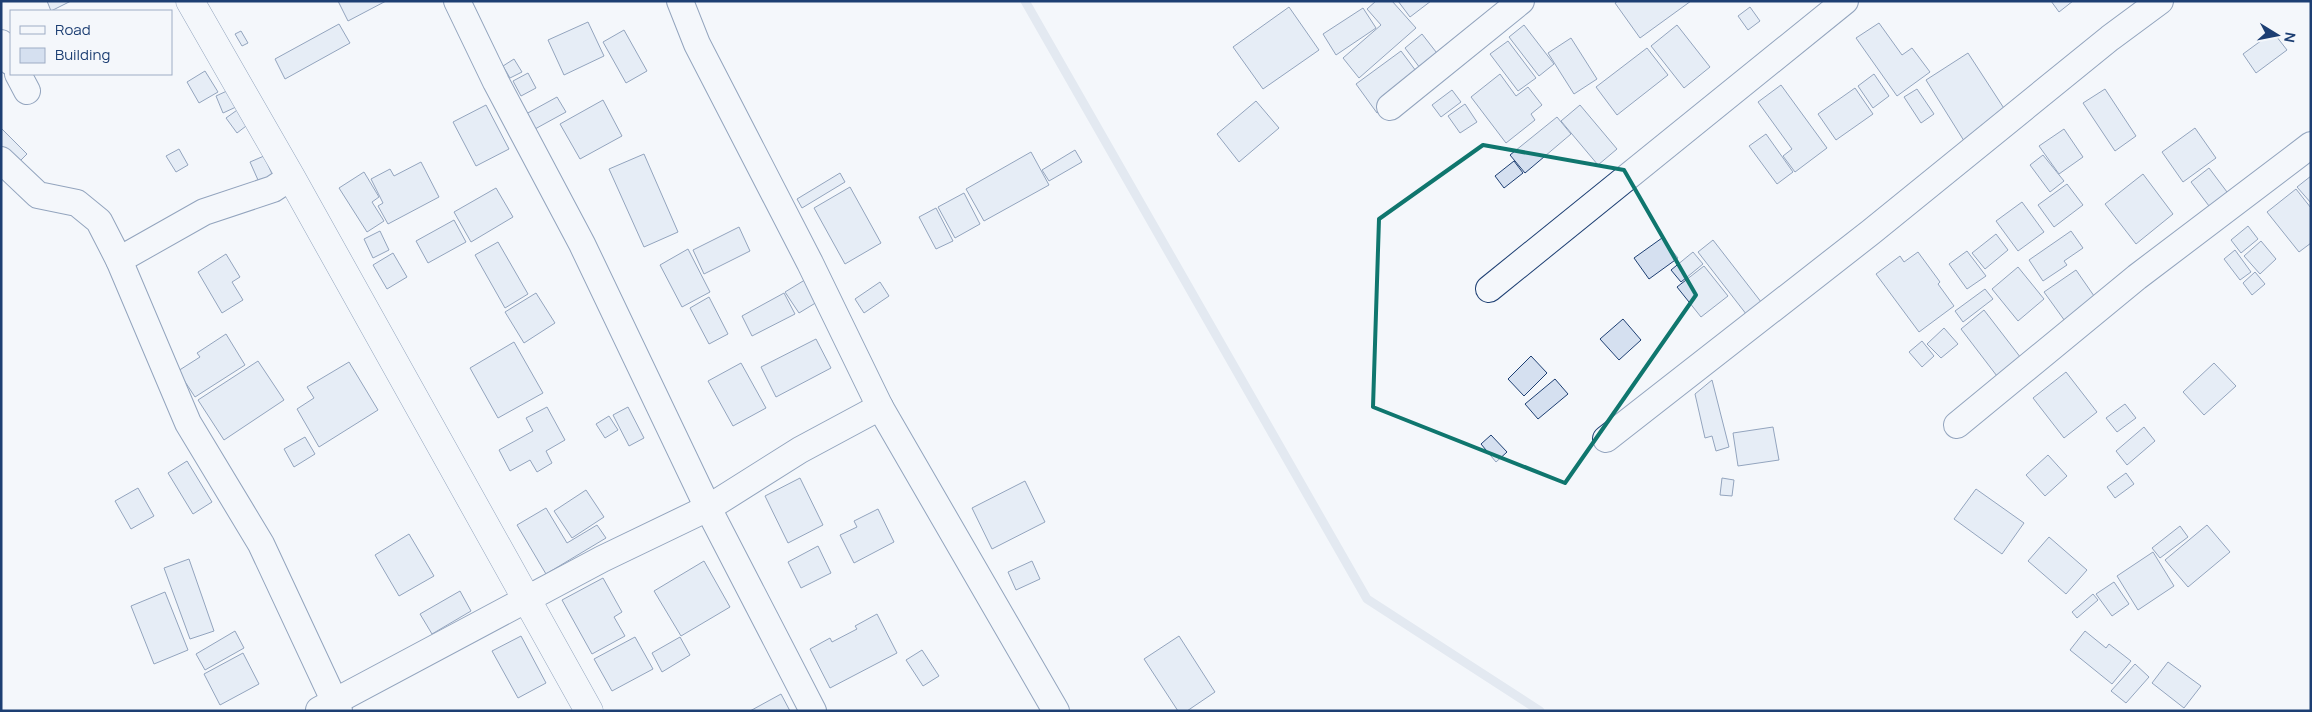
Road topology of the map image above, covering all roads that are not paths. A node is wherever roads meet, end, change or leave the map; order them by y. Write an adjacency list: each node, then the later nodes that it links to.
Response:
1 (190, 1): 12 (street)
2 (457, 1): 18 (street)
3 (680, 1): 15 (street)
4 (1520, 1): 9 (street)
5 (1845, 1): 14 (street)
6 (2160, 1): 17 (street)
7 (1, 43): 8 (street)
8 (10, 60)
9 (1390, 107)
10 (2311, 145): 16 (street)
11 (1, 160): 13 (street)
12 (291, 177): 13 (street); 19 (street)
13 (119, 260): 20 (street)
14 (1489, 289)
15 (880, 407): 18 (street); 23 (street)
16 (1957, 425)
17 (1606, 439)
18 (708, 508): 19 (street); 22 (street)
19 (528, 598): 20 (street); 21 (street)
20 (331, 708)
21 (589, 711)
22 (813, 711)
23 (1056, 711)

